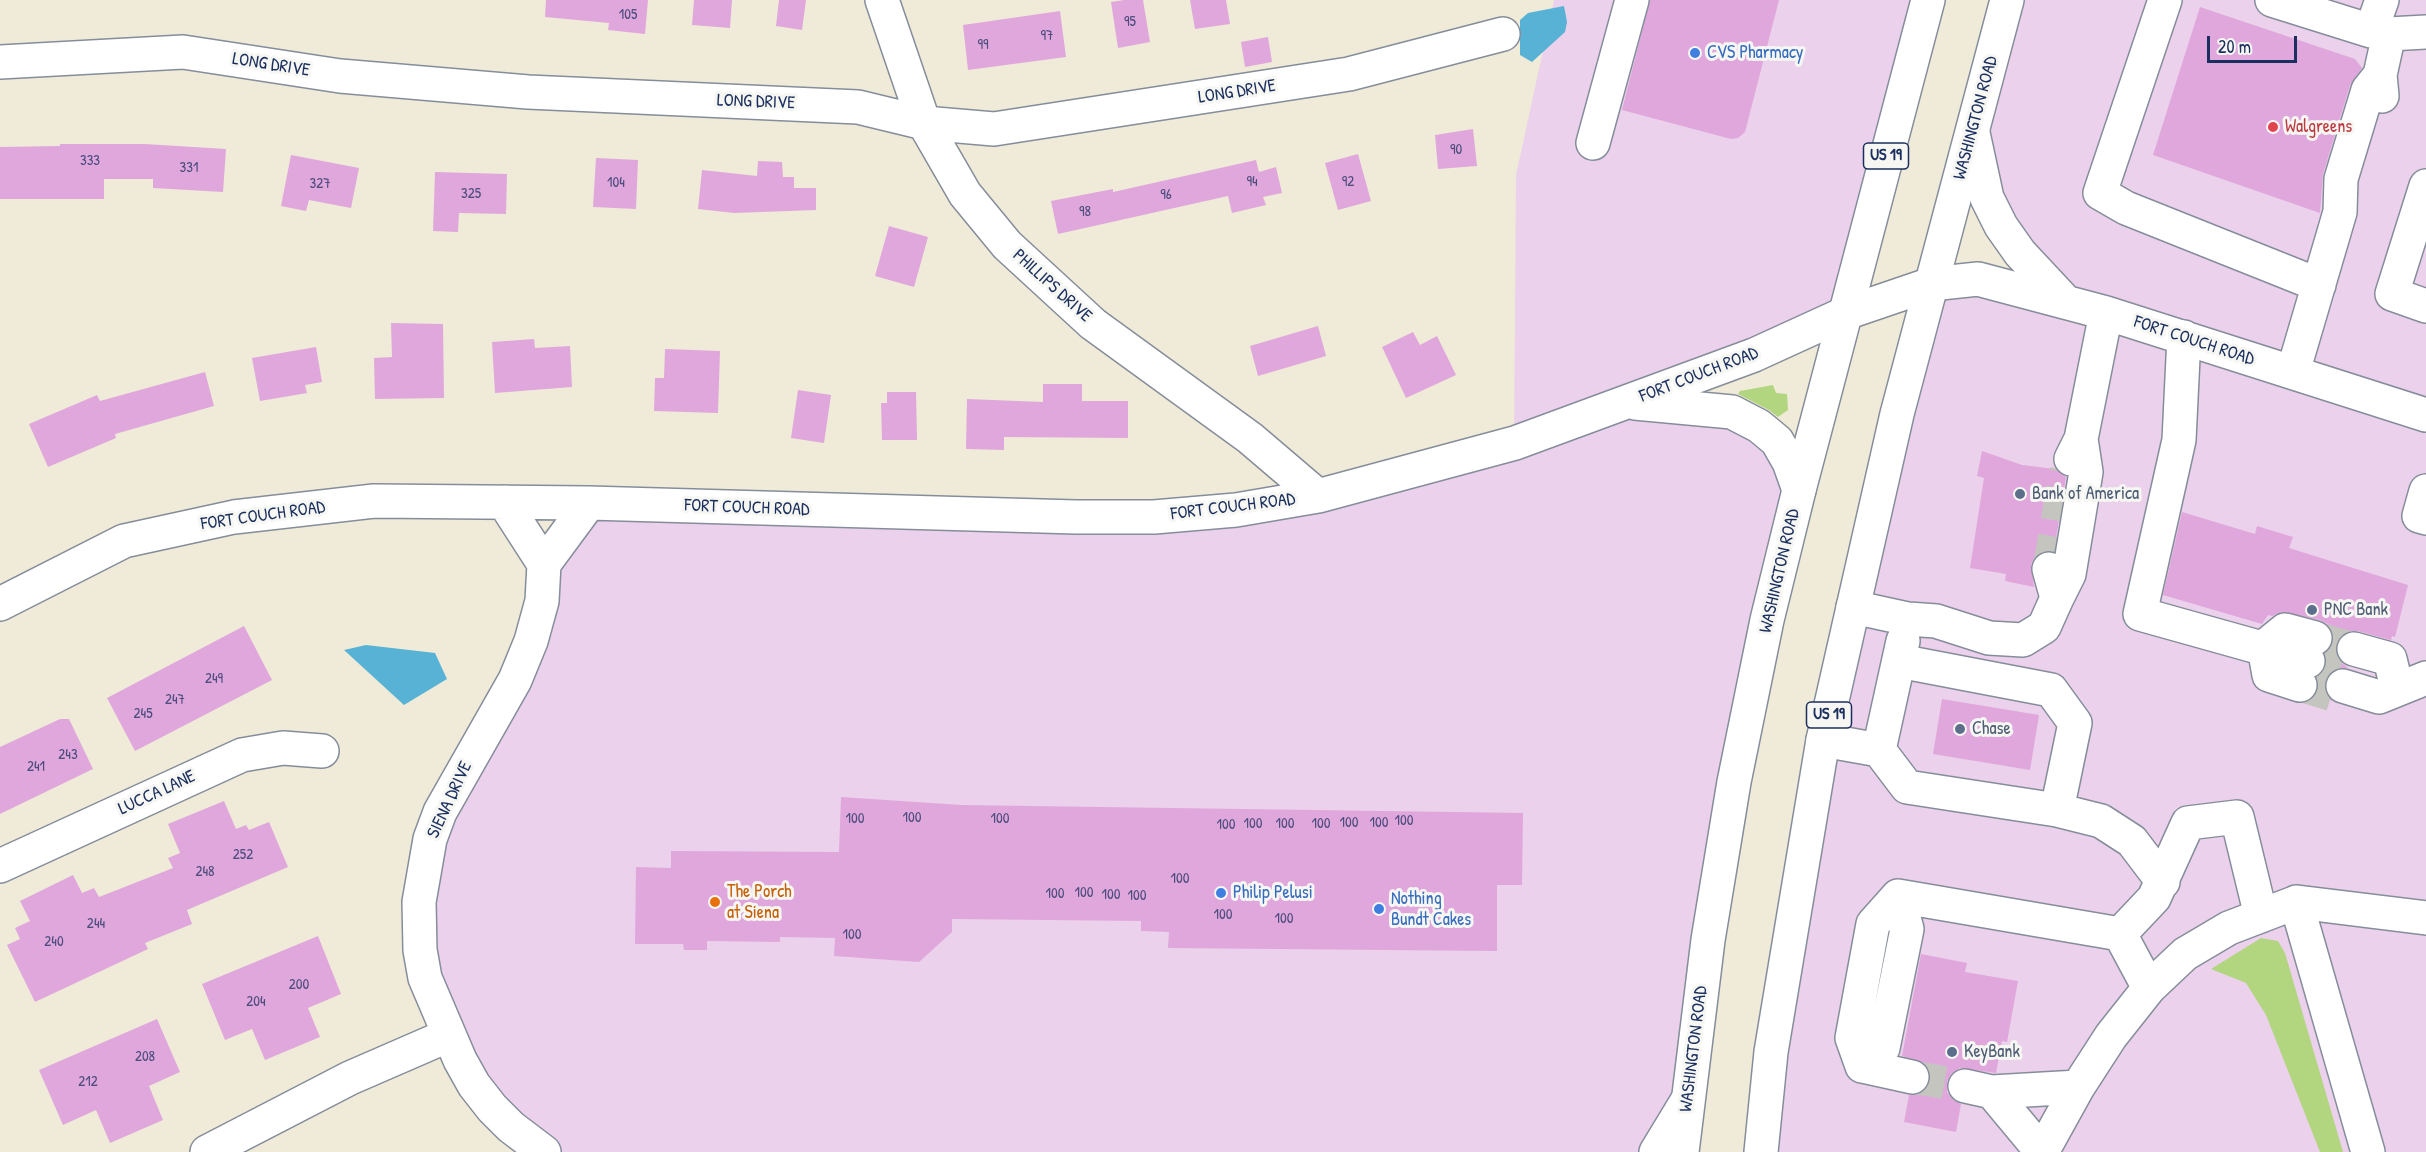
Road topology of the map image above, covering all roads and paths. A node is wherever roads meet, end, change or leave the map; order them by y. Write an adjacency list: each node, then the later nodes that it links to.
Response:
1 (882, 0): 12 (street, PHILLIPS DRIVE)
2 (1632, 0): 14 (street)
3 (1928, 0): 20 (street, WASHINGTON ROAD / US 19)
4 (2007, 0): 13 (street, WASHINGTON ROAD / US 19)
5 (2165, 0): 17 (street)
6 (2272, 0): 8 (street)
7 (2382, 0): 8 (street)
8 (2380, 32): 9 (street); 17 (street)
9 (2426, 32)
10 (1503, 34): 12 (street, LONG DRIVE)
11 (0, 62): 12 (street, LONG DRIVE)
12 (924, 123): 30 (street, PHILLIPS DRIVE)
13 (1973, 133): 16 (street, WASHINGTON ROAD / US 19); 18 (street)
14 (1593, 143)
15 (2426, 186): 19 (street)
16 (1931, 284): 18 (street, FORT COUCH ROAD); 20 (street, FORT COUCH ROAD); 36 (street, WASHINGTON ROAD / US 19)
17 (2319, 285): 23 (street)
18 (2064, 300): 21 (street, FORT COUCH ROAD)
19 (2426, 306)
20 (1846, 313): 24 (street, FORT COUCH ROAD); 28 (street, WASHINGTON ROAD / US 19)
21 (2106, 313): 22 (street, FORT COUCH ROAD); 26 (street)
22 (2184, 337): 23 (street, FORT COUCH ROAD); 39 (street)
23 (2293, 372): 25 (street, FORT COUCH ROAD)
24 (1627, 402): 28 (street); 30 (street, FORT COUCH ROAD)
25 (2426, 416)
26 (2083, 424): 27 (street); 37 (street)
27 (2066, 470)
28 (1799, 490): 55 (street, WASHINGTON ROAD / US 19)
29 (2426, 491): 33 (street)
30 (1318, 496): 32 (street, FORT COUCH ROAD)
31 (504, 502): 32 (street, FORT COUCH ROAD); 34 (street); 35 (street, FORT COUCH ROAD)
32 (589, 503): 34 (street)
33 (2426, 518)
34 (544, 564): 52 (street, SIENA DRIVE)
35 (0, 604)
36 (1853, 607): 37 (street); 41 (street, WASHINGTON ROAD / US 19)
37 (1922, 620): 38 (street)
38 (1899, 661): 42 (street); 44 (street)
39 (2308, 661)
40 (2411, 683): 40 (street)
41 (1823, 740): 42 (street); 60 (street, WASHINGTON ROAD / US 19)
42 (1879, 750): 44 (street)
43 (322, 751): 45 (street, LUCCA LANE)
44 (2057, 810): 46 (street)
45 (0, 866)
46 (2163, 882): 48 (street); 50 (street)
47 (2296, 902): 48 (street); 49 (street); 62 (street)
48 (2261, 916): 51 (street)
49 (2426, 918)
50 (2120, 934): 51 (street); 53 (street)
51 (2149, 988): 54 (street)
52 (449, 1035): 56 (street); 57 (street, SIENA DRIVE)
53 (1912, 1077)
54 (2078, 1087): 61 (street); 61 (street)
55 (1687, 1101): 58 (street); 59 (street, WASHINGTON ROAD / US 19)
56 (207, 1152)
57 (544, 1152)
58 (1656, 1152)
59 (1682, 1152)
60 (1761, 1152)
61 (2042, 1152)
62 (2368, 1152)

